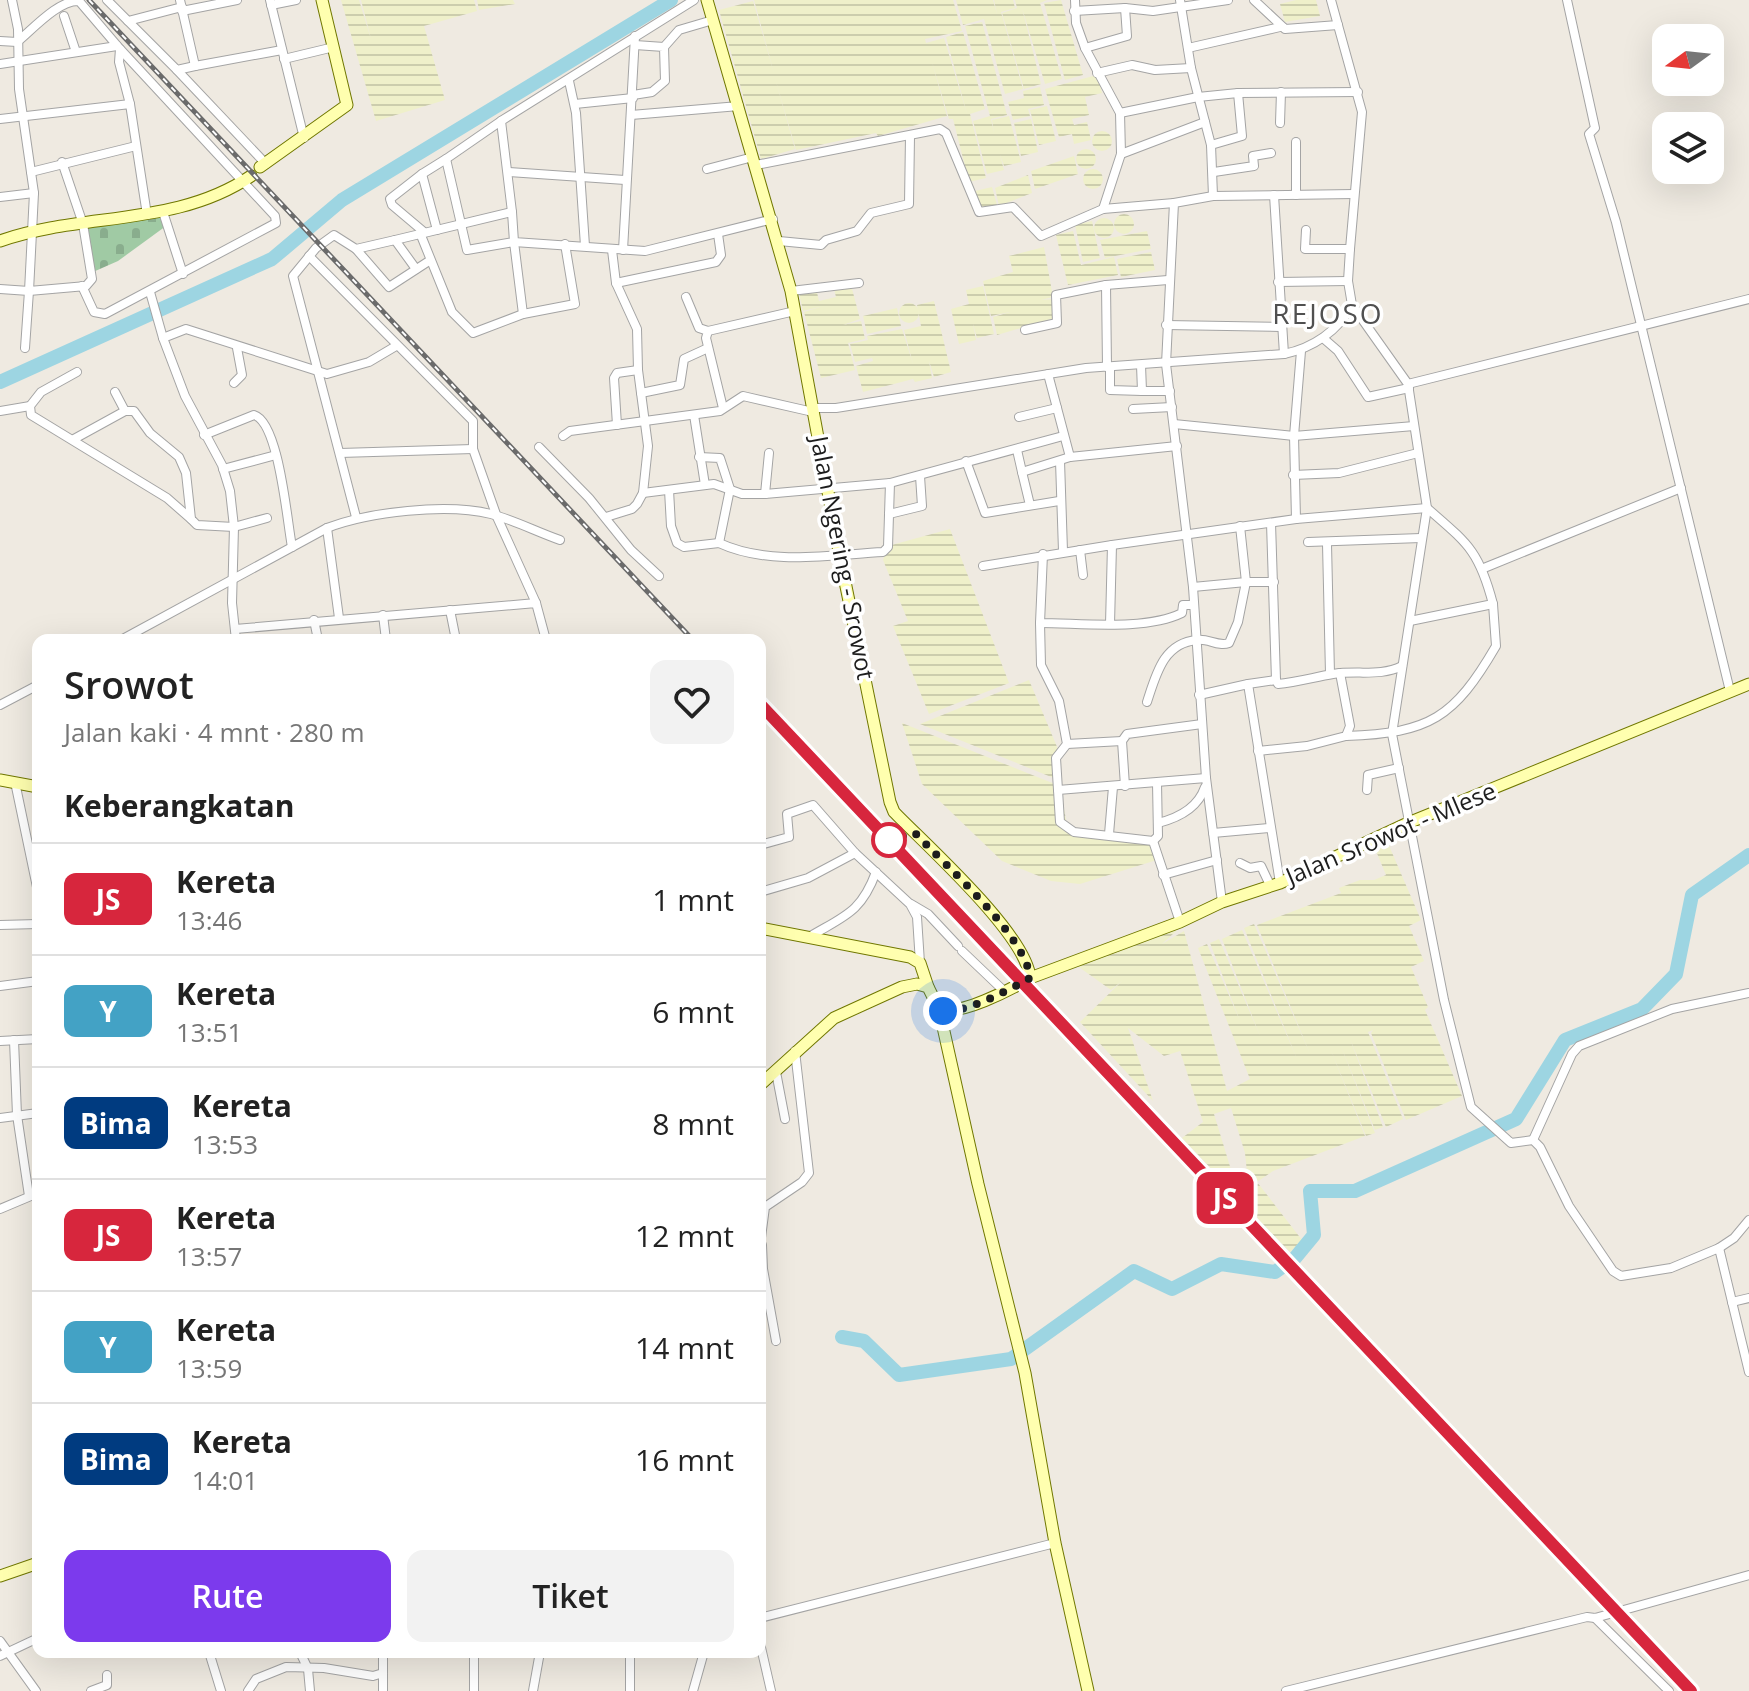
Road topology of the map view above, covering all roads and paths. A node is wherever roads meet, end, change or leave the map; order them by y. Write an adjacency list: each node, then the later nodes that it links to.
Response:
1 (12, 0): 26 (street)
2 (71, 0): 26 (street); 29 (street)
3 (107, 0): 21 (street)
4 (237, 0): 16 (street)
5 (296, 0): 14 (street)
6 (322, 0): 27 (street)
7 (694, 0): 24 (street)
8 (707, 0): 20 (street, Jalan Ngering - Srowot)
9 (1075, 0): 18 (street)
10 (1228, 0): 15 (street)
11 (1254, 0): 23 (street)
12 (1331, 0): 22 (street)
13 (1567, 0): 124 (street)
14 (270, 2): 33 (street)
15 (1181, 3): 17 (street); 31 (street)
16 (181, 6): 21 (street); 36 (street)
17 (1125, 8): 18 (street); 30 (street)
18 (1074, 11): 30 (street)
19 (64, 16): 32 (street)
20 (713, 20): 28 (street); 48 (street, Jalan Ngering - Srowot)
21 (128, 21): 38 (street)
22 (1338, 25): 23 (street); 42 (street)
23 (1280, 27): 31 (street)
24 (635, 40): 28 (street); 40 (street); 44 (street)
25 (0, 41): 26 (street)
26 (17, 42): 34 (street)
27 (334, 47): 33 (street); 57 (street)
28 (664, 47): 44 (street)
29 (119, 48): 32 (street); 46 (street); 68 (street)
30 (1085, 48): 39 (street)
31 (1188, 48): 37 (street)
32 (76, 52): 34 (street)
33 (283, 54): 36 (street); 57 (street)
34 (17, 61): 35 (street); 51 (street)
35 (0, 64)
36 (195, 66): 38 (street)
37 (1191, 68): 39 (street); 45 (street)
38 (177, 70): 68 (street)
39 (1097, 73): 49 (street)
40 (569, 81): 47 (street); 53 (street)
41 (1281, 92): 42 (street); 43 (street); 55 (street)
42 (1358, 92): 75 (street)
43 (1238, 93): 45 (street); 59 (street)
44 (633, 96): 47 (street); 50 (street)
45 (1198, 97): 49 (street); 54 (street)
46 (130, 104): 51 (street); 60 (street)
47 (575, 104): 72 (street)
48 (739, 106): 50 (street); 64 (street, Jalan Ngering - Srowot)
49 (1120, 113): 62 (street)
50 (631, 115): 73 (street)
51 (23, 117): 52 (street); 67 (street)
52 (0, 119)
53 (501, 121): 63 (street); 69 (street)
54 (1205, 122): 59 (street); 62 (street)
55 (1280, 123)
56 (910, 136): 64 (street); 81 (street); 95 (street)
57 (304, 139): 68 (street)
58 (1296, 142): 77 (street)
59 (1211, 145): 70 (street)
60 (136, 146): 65 (street); 84 (street)
61 (1271, 153): 70 (street)
62 (1121, 154): 81 (street)
63 (446, 159): 71 (street); 87 (street)
64 (755, 161): 66 (street); 85 (street, Jalan Ngering - Srowot)
65 (62, 162): 67 (street); 86 (street)
66 (707, 169)
67 (31, 172): 74 (street)
68 (255, 172): 82 (street); 106 (street)
69 (509, 172): 72 (street); 83 (street)
70 (1214, 172): 78 (street)
71 (422, 174): 88 (street); 91 (street)
72 (582, 179): 73 (street); 98 (street)
73 (625, 180): 102 (street)
74 (34, 193): 79 (street); 90 (street)
75 (1354, 194): 77 (street); 100 (street)
76 (1274, 195): 77 (street); 78 (street); 109 (street)
77 (1296, 195)
78 (1213, 196): 80 (street)
79 (0, 197)
80 (1174, 203): 81 (street); 107 (street)
81 (1103, 209)
82 (163, 212): 84 (street); 106 (street)
83 (512, 212): 87 (street); 96 (street)
84 (147, 215): 86 (street)
85 (773, 219): 92 (street); 95 (street, Jalan Ngering - Srowot)
86 (83, 224): 90 (street); 113 (street)
87 (460, 224): 88 (street); 96 (street)
88 (437, 230): 91 (street)
89 (1306, 230): 100 (street)
90 (34, 231): 94 (street); 115 (street)
91 (422, 233): 93 (street); 104 (street)
92 (718, 234): 102 (street); 110 (street)
93 (395, 240): 99 (street); 105 (street)
94 (0, 241)
95 (779, 241): 116 (street, Jalan Ngering - Srowot)
96 (514, 242): 97 (street); 122 (street)
97 (565, 244): 98 (street); 122 (street)
98 (585, 246): 101 (street)
99 (356, 249): 103 (street); 105 (street)
100 (1350, 249): 108 (street)
101 (612, 250): 102 (street); 110 (street)
102 (623, 250)
103 (309, 256): 130 (street); 141 (street)
104 (429, 261): 105 (street); 122 (street)
105 (416, 269)
106 (183, 274): 117 (street)
107 (1168, 280): 112 (street); 123 (street)
108 (1348, 281): 109 (street); 120 (street)
109 (1278, 282): 125 (street)
110 (616, 283): 139 (street)
111 (859, 283): 116 (street)
112 (1106, 285): 126 (street); 138 (street)
113 (82, 286): 115 (street); 117 (street)
114 (0, 289): 115 (street)
115 (29, 291): 131 (street)
116 (791, 291): 121 (street, Jalan Ngering - Srowot)
117 (151, 296): 128 (street)
118 (686, 297): 127 (street)
119 (1749, 299): 124 (street)
120 (1352, 305): 129 (street); 144 (street)
121 (795, 311): 127 (street); 154 (street, Jalan Ngering - Srowot)
122 (523, 314)
123 (1166, 325): 125 (street); 136 (street)
124 (1640, 326): 144 (street); 186 (street)
125 (1281, 327): 135 (street)
126 (1025, 330)
127 (708, 331): 133 (street)
128 (163, 338): 132 (street); 163 (street)
129 (1323, 338): 134 (street); 144 (street)
130 (396, 346): 141 (street); 170 (street)
131 (25, 348)
132 (237, 348): 141 (street); 143 (street)
133 (708, 348): 148 (street); 151 (street)
134 (1301, 351): 135 (street); 166 (street)
135 (1284, 354): 136 (street)
136 (1166, 364): 137 (street); 146 (street)
137 (1141, 365): 138 (street); 145 (street)
138 (1109, 367): 142 (street); 145 (street)
139 (638, 370): 148 (street); 161 (street)
140 (77, 372): 149 (street)
141 (319, 373): 172 (street)
142 (1048, 374): 152 (street); 154 (street)
143 (234, 383)
144 (1409, 386): 162 (street)
145 (1142, 391): 146 (street)
146 (1170, 391): 150 (street)
147 (115, 392): 156 (street)
148 (641, 393): 159 (street)
149 (30, 406): 155 (street); 167 (street)
150 (1172, 407): 153 (street); 160 (street)
151 (723, 408): 154 (street); 157 (street)
152 (1057, 408): 158 (street); 165 (street)
153 (1133, 409)
154 (813, 410): 188 (street, Jalan Ngering - Srowot)
155 (0, 411)
156 (125, 411): 167 (street); 200 (street)
157 (694, 415): 159 (street); 176 (street)
158 (1019, 417)
159 (645, 422): 161 (street); 190 (street)
160 (1174, 424): 166 (street); 168 (street)
161 (617, 425): 164 (street)
162 (1414, 426): 166 (street); 174 (street)
163 (204, 435): 175 (street); 180 (street)
164 (563, 436)
165 (1063, 436): 171 (street); 177 (street)
166 (1294, 436): 182 (street)
167 (74, 439): 200 (street)
168 (1177, 446): 177 (street); 206 (street)
169 (539, 447): 198 (street)
170 (473, 449): 172 (street); 197 (street)
171 (1017, 450): 178 (street); 181 (street)
172 (340, 453): 196 (street)
173 (769, 453): 191 (street)
174 (1418, 453): 182 (street); 194 (street)
175 (276, 455): 180 (street); 213 (street)
176 (699, 457): 185 (street); 187 (street)
177 (1070, 457): 179 (street)
178 (966, 461): 183 (street); 193 (street)
179 (1060, 461): 181 (street); 192 (street)
180 (223, 469): 204 (street)
181 (1022, 472): 193 (street)
182 (1293, 475): 201 (street)
183 (920, 476): 184 (street); 195 (street)
184 (890, 483): 188 (street); 195 (street)
185 (705, 485): 187 (street); 189 (street)
186 (1681, 488): 219 (street); 250 (street)
187 (730, 489): 191 (street); 210 (street)
188 (827, 489): 191 (street); 217 (street, Jalan Ngering - Srowot)
189 (669, 490): 190 (street); 210 (street)
190 (643, 493): 198 (street)
191 (765, 494)
192 (1059, 501): 193 (street); 215 (street)
193 (1030, 505)
194 (1427, 508): 201 (street); 207 (street); 219 (street)
195 (889, 514): 217 (street)
196 (356, 517): 197 (street); 205 (street)
197 (497, 517): 208 (street); 226 (street)
198 (606, 517): 221 (street)
199 (267, 518): 204 (street)
200 (191, 519): 204 (street)
201 (1296, 519): 202 (street)
202 (1271, 523): 203 (street); 224 (street)
203 (1240, 526): 206 (street); 223 (street)
204 (234, 527): 222 (street)
205 (327, 528): 213 (street); 231 (street)
206 (1187, 536): 212 (street); 225 (street)
207 (1421, 538): 211 (street); 233 (street)
208 (560, 540)
209 (1308, 542): 211 (street)
210 (719, 543): 217 (street)
211 (1327, 544): 245 (street)
212 (1112, 545): 214 (street); 235 (street)
213 (292, 547): 222 (street)
214 (1080, 550): 215 (street); 220 (street)
215 (1063, 551): 216 (street)
216 (1043, 554): 218 (street); 234 (street)
217 (840, 557): 293 (street, Jalan Ngering - Srowot)
218 (983, 566)
219 (1484, 568): 227 (street)
220 (1083, 575)
221 (659, 576)
222 (234, 580): 236 (street); 237 (street)
223 (1246, 582): 224 (street); 225 (street); 243 (street)
224 (1274, 582): 246 (street)
225 (1193, 587): 228 (street)
226 (536, 603): 229 (street); 242 (street)
227 (1493, 604): 233 (street); 255 (street)
228 (1194, 605): 235 (street); 243 (street)
229 (450, 610): 230 (street); 241 (street)
230 (383, 615): 231 (street); 240 (street)
231 (339, 618): 232 (street)
232 (314, 620): 236 (street); 239 (street)
233 (1410, 621): 244 (street)
234 (1040, 623): 235 (street); 258 (street)
235 (1110, 624)
236 (235, 629): 238 (street)
237 (132, 634)
238 (235, 634)
239 (317, 634)
240 (385, 634)
241 (455, 634)
242 (544, 634)
243 (1198, 639): 251 (street); 252 (street)
244 (1402, 666): 245 (street); 255 (street)
245 (1335, 674): 246 (street); 256 (street)
246 (1276, 680): 247 (street)
247 (1248, 684): 251 (street); 259 (street)
248 (1749, 684): 250 (street, Jalan Srowot - Mlese)
249 (32, 688): 253 (street)
250 (1730, 691): 271 (street, Jalan Srowot - Mlese)
251 (1199, 695): 254 (street)
252 (1147, 702)
253 (0, 705)
254 (1202, 724): 257 (street); 262 (street)
255 (1392, 734): 256 (street); 260 (street)
256 (1346, 736): 259 (street)
257 (1122, 741): 258 (street); 266 (street)
258 (1067, 744): 268 (street)
259 (1258, 751): 272 (street)
260 (1399, 768): 269 (street); 271 (street)
261 (0, 780): 263 (street)
262 (1206, 780): 264 (street); 270 (street); 273 (street)
263 (15, 782): 265 (street); 279 (street)
264 (1157, 783): 266 (street); 270 (street)
265 (32, 786)
266 (1125, 786): 267 (street)
267 (1113, 787): 268 (street); 274 (street)
268 (1058, 790): 274 (street)
269 (1367, 790)
270 (1158, 823): 275 (street)
271 (1408, 823): 283 (street, Jalan Srowot - Mlese); 310 (street)
272 (1269, 828): 273 (street); 283 (street)
273 (1213, 833): 278 (street)
274 (1109, 834): 275 (street)
275 (1153, 841): 282 (street)
276 (766, 843): 277 (street)
277 (855, 853): 281 (street); 284 (street)
278 (1217, 860): 282 (street); 285 (street)
279 (32, 863)
280 (1240, 863): 283 (street)
281 (876, 872): 286 (street); 291 (street)
282 (1163, 875): 287 (street)
283 (1275, 884): 285 (street, Jalan Srowot - Mlese)
284 (766, 890)
285 (1222, 902): 287 (street, Jalan Srowot - Mlese)
286 (910, 904): 292 (street); 297 (street)
287 (1180, 922): 293 (street, Jalan Srowot - Mlese)
288 (32, 924): 289 (street)
289 (0, 925)
290 (766, 928): 291 (street)
291 (809, 937): 292 (street)
292 (920, 963): 296 (street)
293 (1030, 978): 297 (street)
294 (32, 982): 295 (street)
295 (0, 986)
296 (928, 987): 299 (street); 303 (street)
297 (1004, 991): 299 (street)
298 (1749, 993): 310 (street)
299 (939, 1009): 322 (street)
300 (32, 1039): 301 (street)
301 (14, 1040): 302 (street); 307 (street)
302 (0, 1041)
303 (795, 1050): 304 (street); 313 (street)
304 (776, 1072): 305 (street); 309 (street)
305 (766, 1080)
306 (32, 1114): 307 (street)
307 (17, 1115): 308 (street); 311 (street)
308 (0, 1118)
309 (785, 1119)
310 (1533, 1140): 316 (street)
311 (32, 1189)
312 (32, 1194): 314 (street)
313 (766, 1201)
314 (0, 1209)
315 (1749, 1220): 316 (street)
316 (1719, 1248): 318 (street)
317 (1749, 1298): 318 (street)
318 (1732, 1302): 321 (street)
319 (766, 1318): 320 (street)
320 (776, 1341)
321 (1749, 1372)
322 (1055, 1543): 326 (street); 352 (street)
323 (32, 1565): 325 (street)
324 (1749, 1575): 327 (street)
325 (0, 1576)
326 (766, 1616)
327 (1595, 1618): 353 (street); 354 (street)
328 (0, 1641): 330 (street)
329 (32, 1641): 330 (street)
330 (5, 1654): 343 (street)
331 (211, 1658): 345 (street)
332 (303, 1658): 339 (street)
333 (383, 1658): 341 (street)
334 (474, 1658): 347 (street)
335 (541, 1658): 348 (street)
336 (630, 1658): 349 (street)
337 (702, 1658): 350 (street)
338 (763, 1658): 351 (street)
339 (308, 1669): 341 (street); 342 (street); 346 (street)
340 (107, 1675): 344 (street)
341 (383, 1680)
342 (250, 1690)
343 (36, 1691)
344 (91, 1691)
345 (221, 1691)
346 (310, 1691)
347 (474, 1691)
348 (533, 1691)
349 (630, 1691)
350 (693, 1691)
351 (771, 1691)
352 (1088, 1691)
353 (1286, 1691)
354 (1669, 1691)

